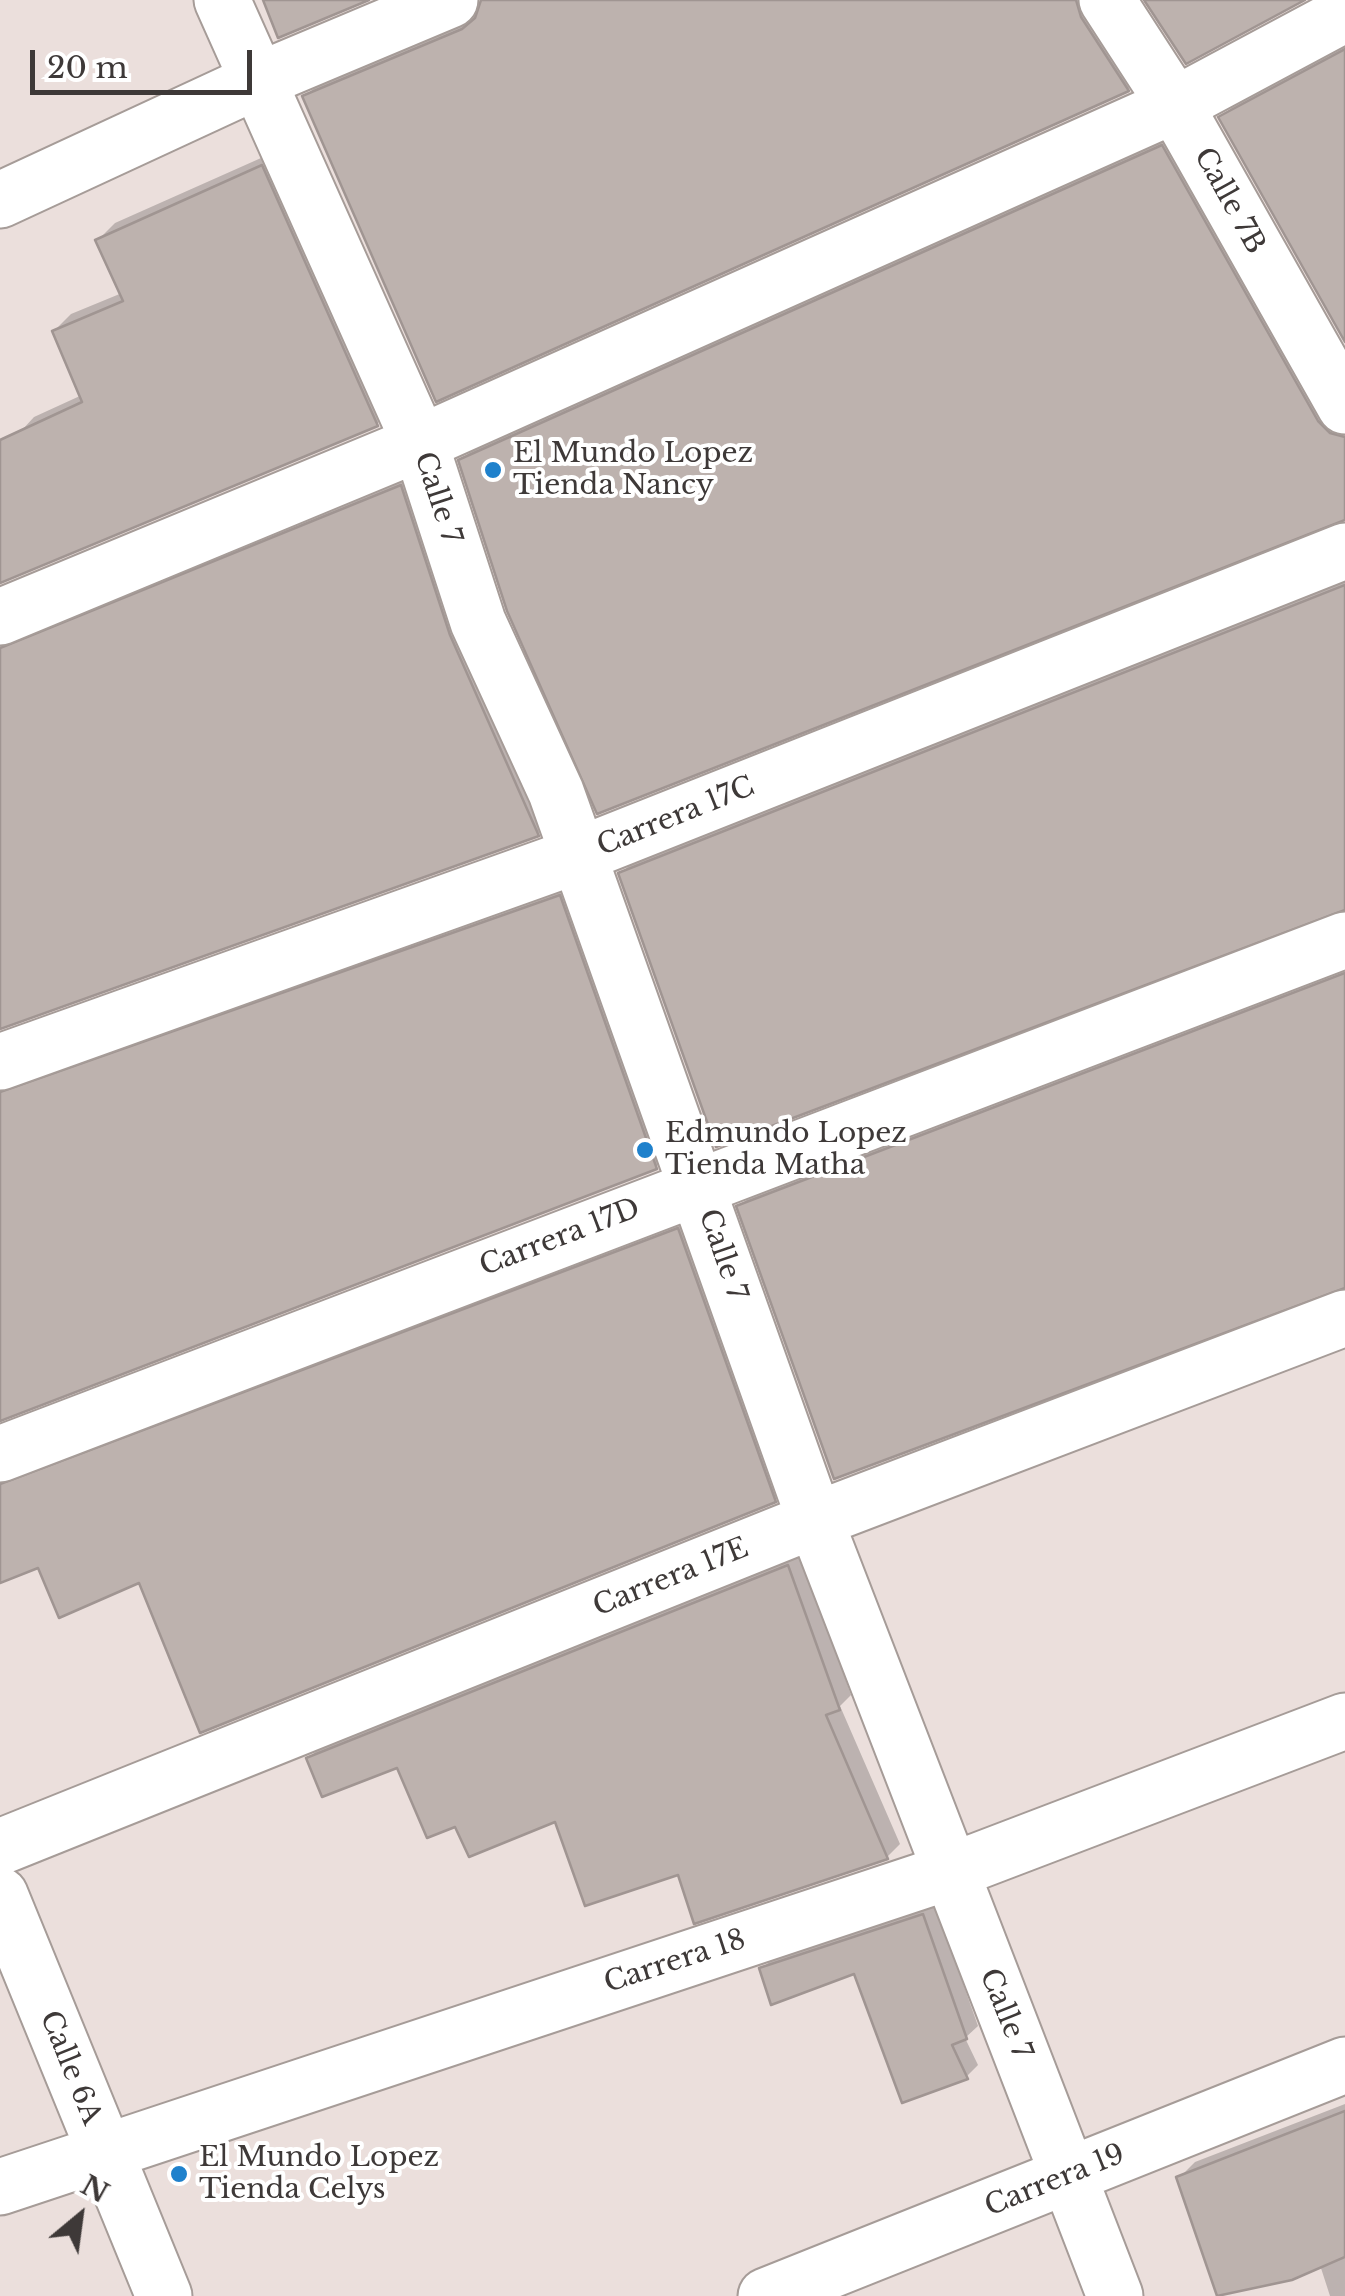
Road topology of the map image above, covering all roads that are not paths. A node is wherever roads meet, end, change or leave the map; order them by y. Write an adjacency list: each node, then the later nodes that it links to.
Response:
1 (222, 0): 5 (street, Calle 7)
2 (450, 0): 5 (street)
3 (1107, 0): 6 (street, Calle 7B)
4 (1345, 14): 6 (street)
5 (257, 81): 7 (street); 9 (street, Calle 7)
6 (1174, 105): 8 (street, Calle 7B); 9 (street)
7 (0, 200)
8 (1345, 406)
9 (420, 444): 11 (street); 12 (street, Calle 7)
10 (1345, 551): 12 (street, Carrera 17C)
11 (0, 617)
12 (576, 856): 14 (street, Carrera 17C); 15 (street, Calle 7)
13 (1345, 940): 15 (street, Carrera 17D)
14 (0, 1062)
15 (698, 1185): 17 (street, Carrera 17D); 18 (street, Calle 7)
16 (1345, 1318): 18 (street, Carrera 17E)
17 (0, 1454)
18 (815, 1520): 20 (street, Carrera 17E); 21 (street, Calle 7)
19 (1345, 1721): 21 (street, Carrera 18)
20 (0, 1847)
21 (948, 1872): 24 (street, Carrera 18); 25 (street, Calle 7)
22 (0, 1895): 24 (street, Calle 6A)
23 (1345, 2066): 25 (street, Carrera 19)
24 (104, 2150): 26 (street, Carrera 18); 27 (street, Calle 6A)
25 (1070, 2175): 28 (street, Carrera 19); 29 (street, Calle 7)
26 (0, 2187)
27 (164, 2296)
28 (766, 2296)
29 (1115, 2296)

